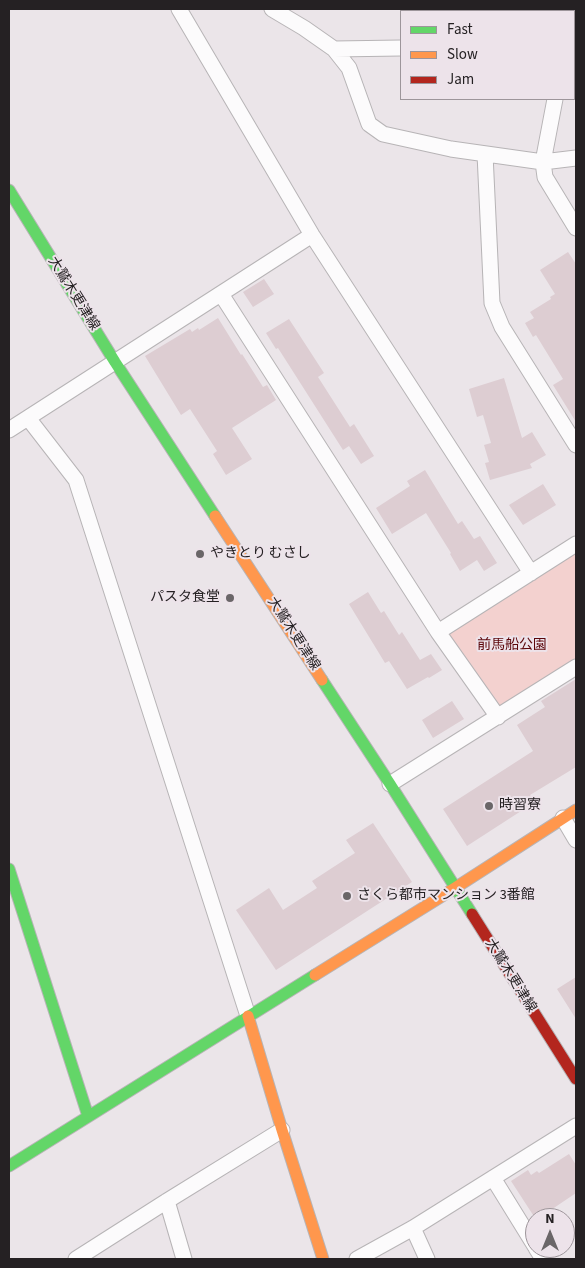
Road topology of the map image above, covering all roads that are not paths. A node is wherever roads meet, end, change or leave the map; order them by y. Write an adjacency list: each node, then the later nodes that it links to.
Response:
1 (179, 9): 11 (street)
2 (272, 9): 4 (street)
3 (400, 48): 4 (street)
4 (334, 49): 6 (street)
5 (555, 100): 8 (street)
6 (485, 154): 8 (street); 16 (street)
7 (576, 158): 8 (street)
8 (543, 162): 10 (street)
9 (9, 190): 13 (street, 大鷲木更津線)
10 (576, 228)
11 (312, 235): 12 (street); 18 (street)
12 (221, 294): 13 (street); 19 (street)
13 (115, 362): 14 (street); 22 (street, 大鷲木更津線)
14 (28, 418): 15 (street); 28 (street)
15 (9, 430)
16 (576, 445)
17 (576, 544): 18 (street)
18 (531, 573): 19 (street)
19 (438, 632): 21 (street)
20 (576, 667): 21 (street)
21 (498, 717): 22 (street)
22 (390, 784): 27 (street, 大鷲木更津線)
23 (576, 810): 24 (street)
24 (563, 818): 25 (street); 27 (street)
25 (576, 840)
26 (10, 879): 30 (street)
27 (455, 888): 28 (street); 29 (street, 大鷲木更津線)
28 (248, 1016): 30 (street); 32 (street)
29 (576, 1079)
30 (88, 1116): 33 (street)
31 (576, 1126): 34 (street)
32 (282, 1130): 35 (street); 40 (street)
33 (9, 1166)
34 (493, 1178): 36 (street); 37 (street)
35 (166, 1201): 38 (street); 39 (street)
36 (413, 1228): 41 (street); 42 (street)
37 (525, 1229)
38 (76, 1259)
39 (184, 1259)
40 (323, 1259)
41 (358, 1259)
42 (427, 1259)

